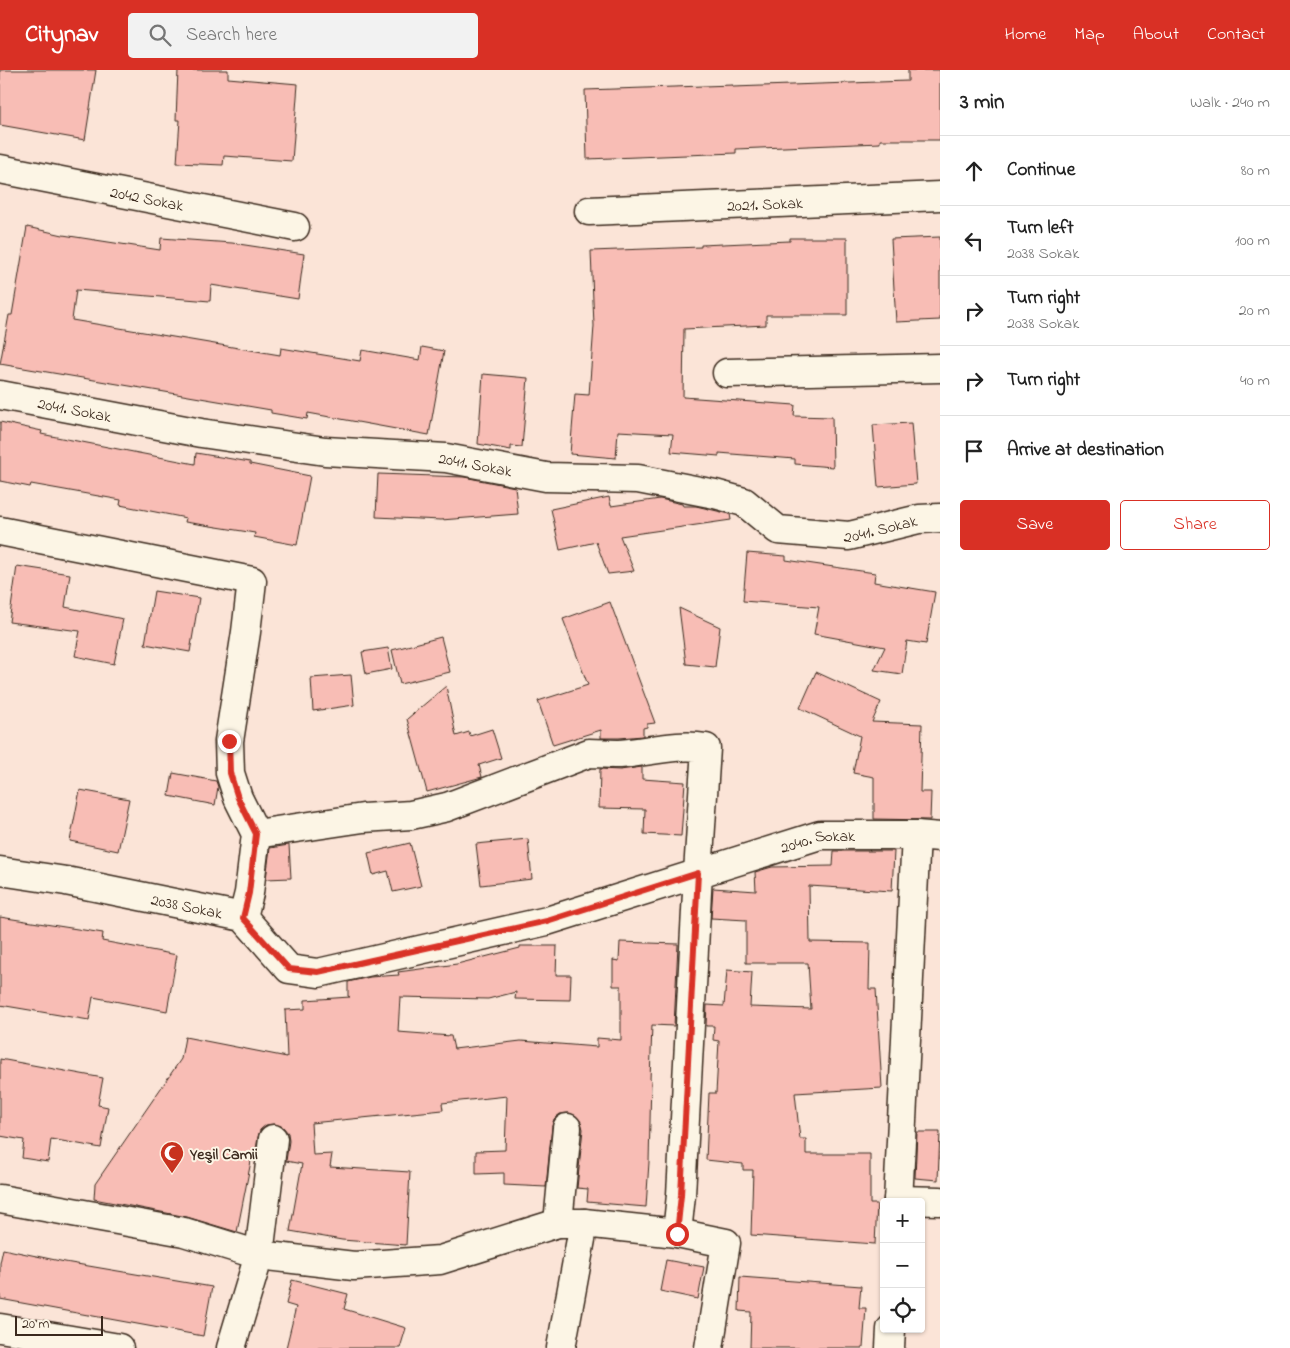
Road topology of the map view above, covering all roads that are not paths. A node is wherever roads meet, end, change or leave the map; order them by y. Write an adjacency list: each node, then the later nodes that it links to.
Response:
1 (0, 169): 4 (street, 2042 Sokak)
2 (940, 196): 3 (street, 2021. Sokak)
3 (589, 211)
4 (296, 227)
5 (940, 368): 6 (street)
6 (727, 373)
7 (0, 395): 8 (street, 2041. Sokak)
8 (940, 518)
9 (0, 531): 10 (street)
10 (256, 834): 13 (street); 14 (street)
11 (928, 836): 13 (street, 2040. Sokak); 17 (street)
12 (0, 870): 14 (street, 2038 Sokak)
13 (698, 873): 14 (street, 2038 Sokak); 22 (street)
14 (243, 918)
15 (567, 1128): 21 (street)
16 (273, 1139): 23 (street)
17 (898, 1198)
18 (0, 1199): 23 (street)
19 (925, 1201): 20 (street)
20 (940, 1201)
21 (571, 1223): 22 (street); 23 (street); 28 (street)
22 (677, 1234): 29 (street)
23 (259, 1256): 27 (street)
24 (0, 1328): 26 (street)
25 (891, 1333): 30 (street)
26 (119, 1348)
27 (231, 1348)
28 (561, 1348)
29 (710, 1348)
30 (890, 1348)

